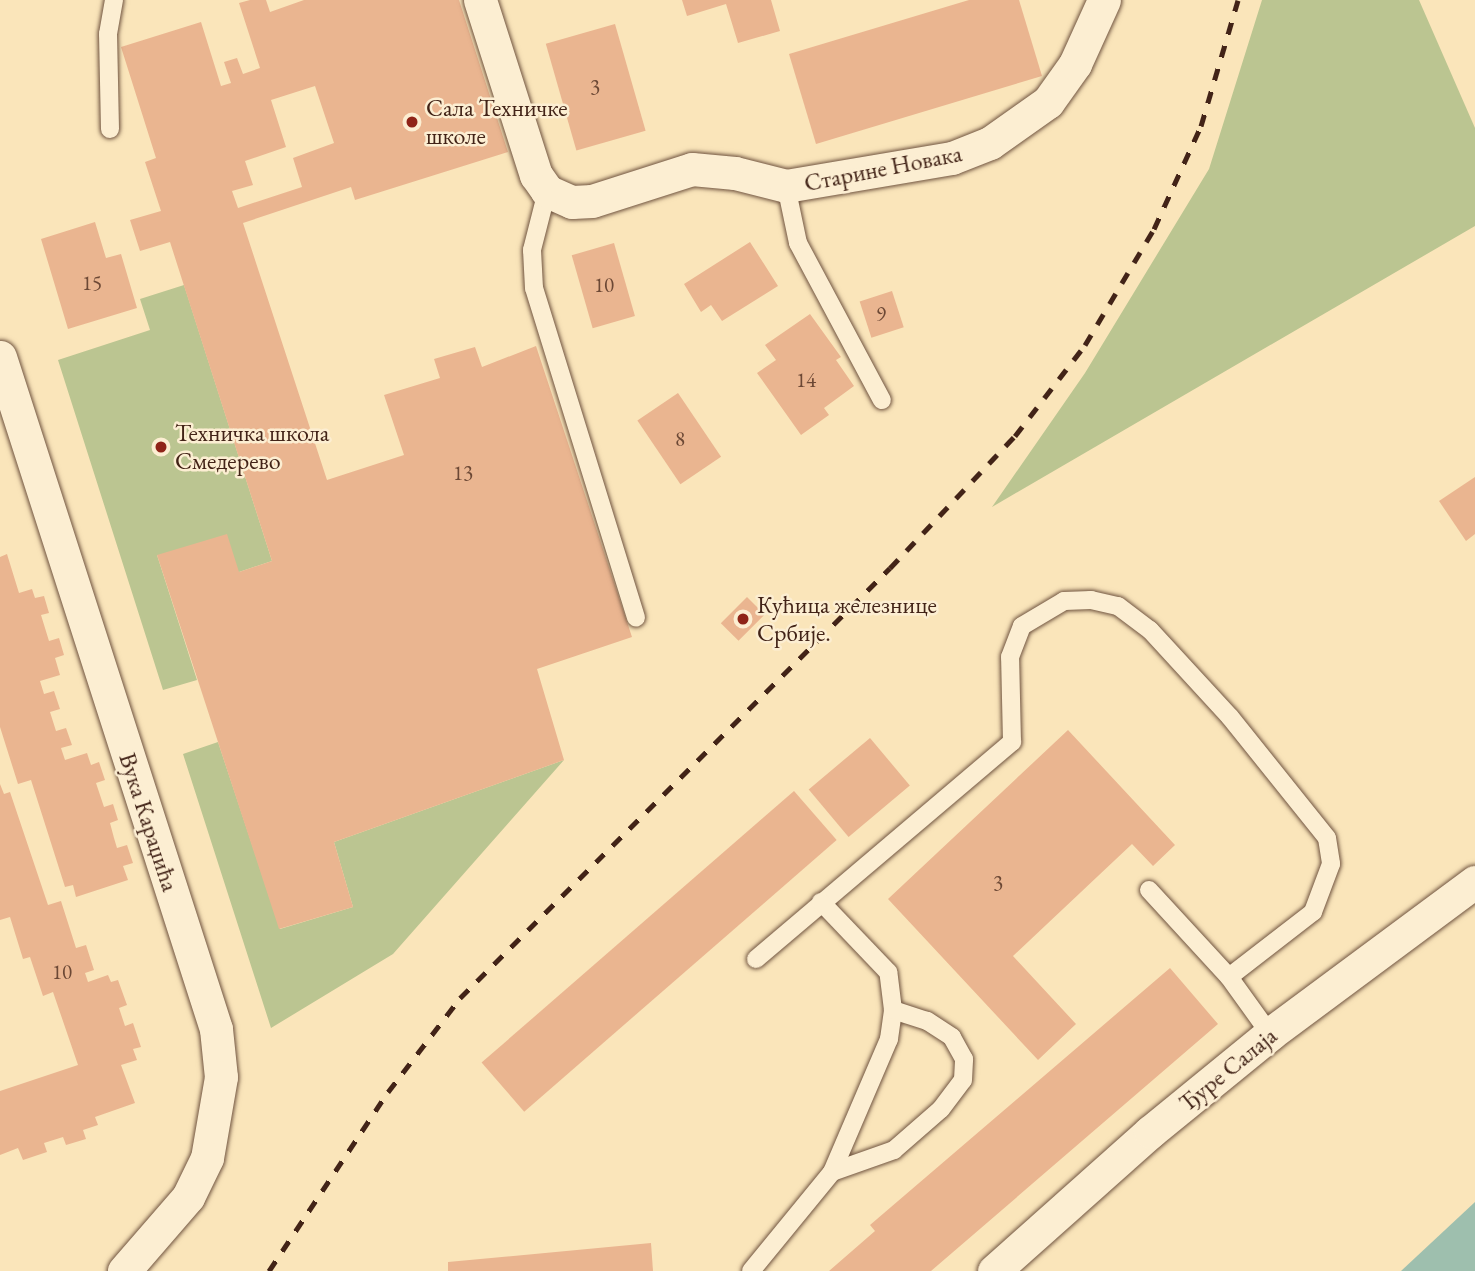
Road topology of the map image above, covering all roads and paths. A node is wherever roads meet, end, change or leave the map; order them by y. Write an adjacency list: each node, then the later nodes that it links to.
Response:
1 (114, 0): 4 (lane)
2 (480, 0): 6 (street)
3 (1104, 0): 5 (street, Старине Новака)
4 (110, 129)
5 (786, 186): 6 (street, Старине Новака); 8 (lane)
6 (547, 191): 9 (lane)
7 (0, 357): 18 (street, Вука Караџића)
8 (882, 400)
9 (636, 618)
10 (1475, 882): 16 (street, Ђуре Салаја)
11 (1149, 890): 14 (lane)
12 (821, 902): 13 (lane); 14 (lane); 15 (lane)
13 (756, 959)
14 (1228, 977): 16 (lane)
15 (892, 1010): 17 (lane); 17 (lane)
16 (1270, 1034): 20 (street, Ђуре Салаја)
17 (832, 1172): 19 (lane)
18 (124, 1271)
19 (751, 1271)
20 (994, 1271)

